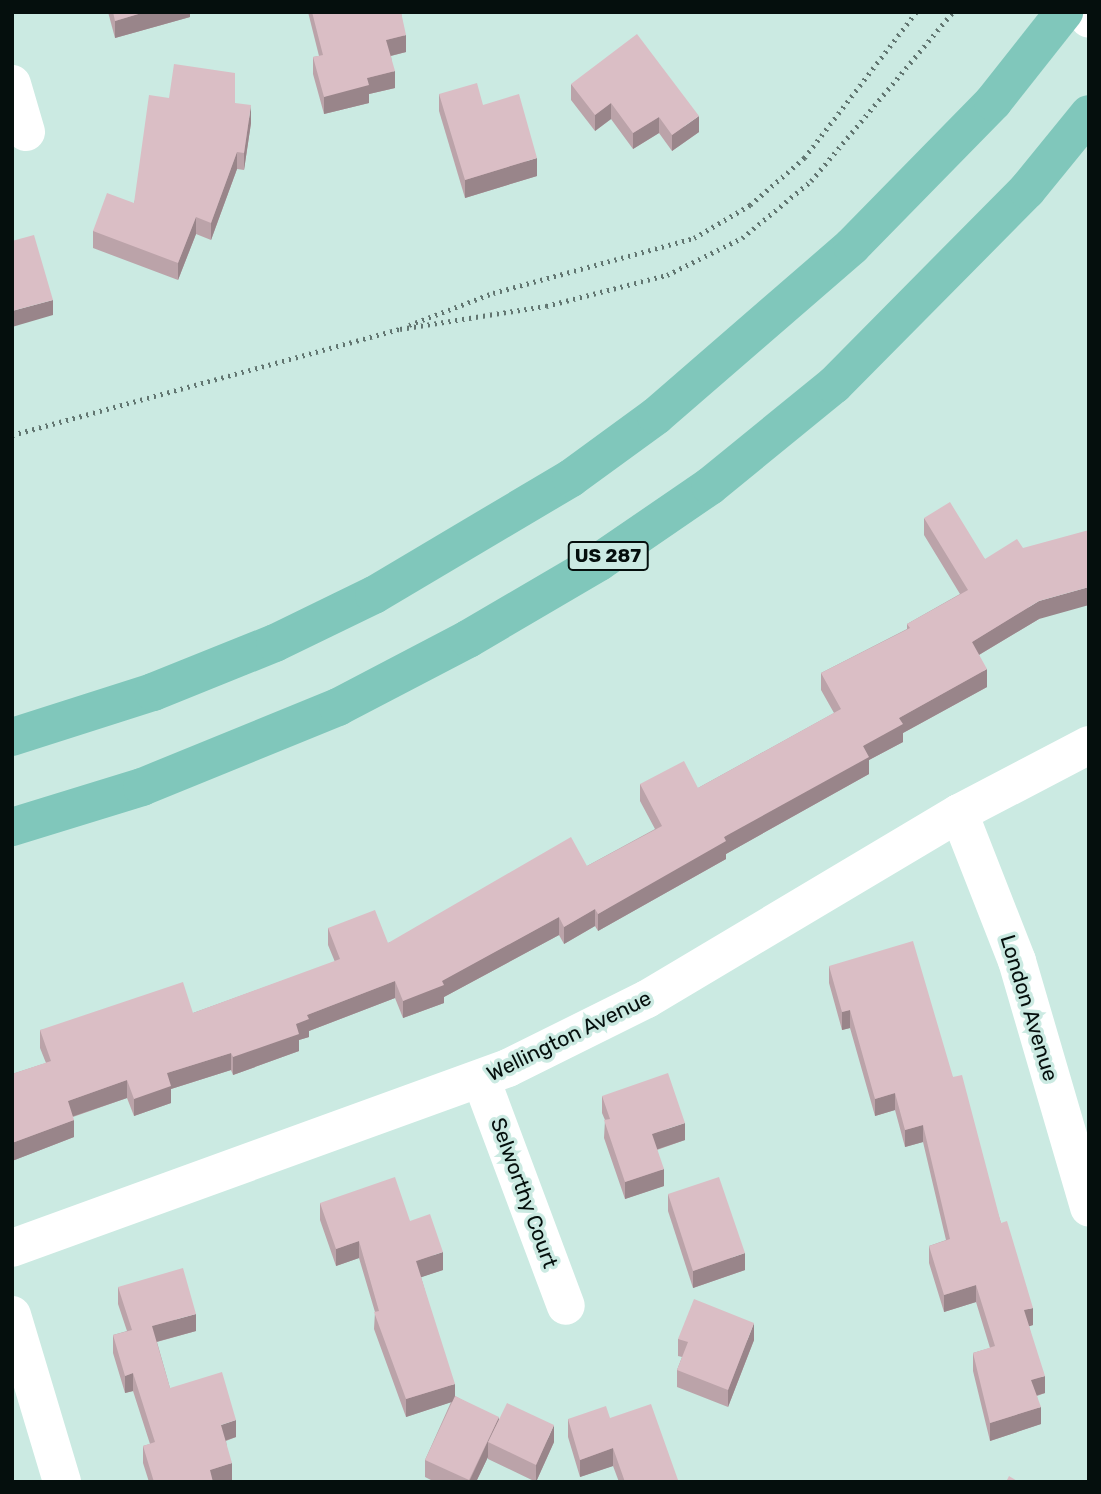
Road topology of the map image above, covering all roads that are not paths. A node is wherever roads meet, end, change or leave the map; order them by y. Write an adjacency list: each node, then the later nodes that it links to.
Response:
1 (1064, 12): 7 (main road)
2 (1087, 12): 3 (street)
3 (1089, 19)
4 (12, 84): 6 (street)
5 (1089, 114): 10 (main road, US 287)
6 (26, 132)
7 (12, 737)
8 (1089, 745): 9 (street, Wellington Avenue)
9 (959, 813): 11 (street, Wellington Avenue); 12 (street, London Avenue)
10 (12, 827)
11 (481, 1079): 13 (street, Wellington Avenue); 14 (street, Selworthy Court)
12 (1089, 1208)
13 (12, 1248)
14 (566, 1306)
15 (12, 1315): 16 (street)
16 (62, 1482)

